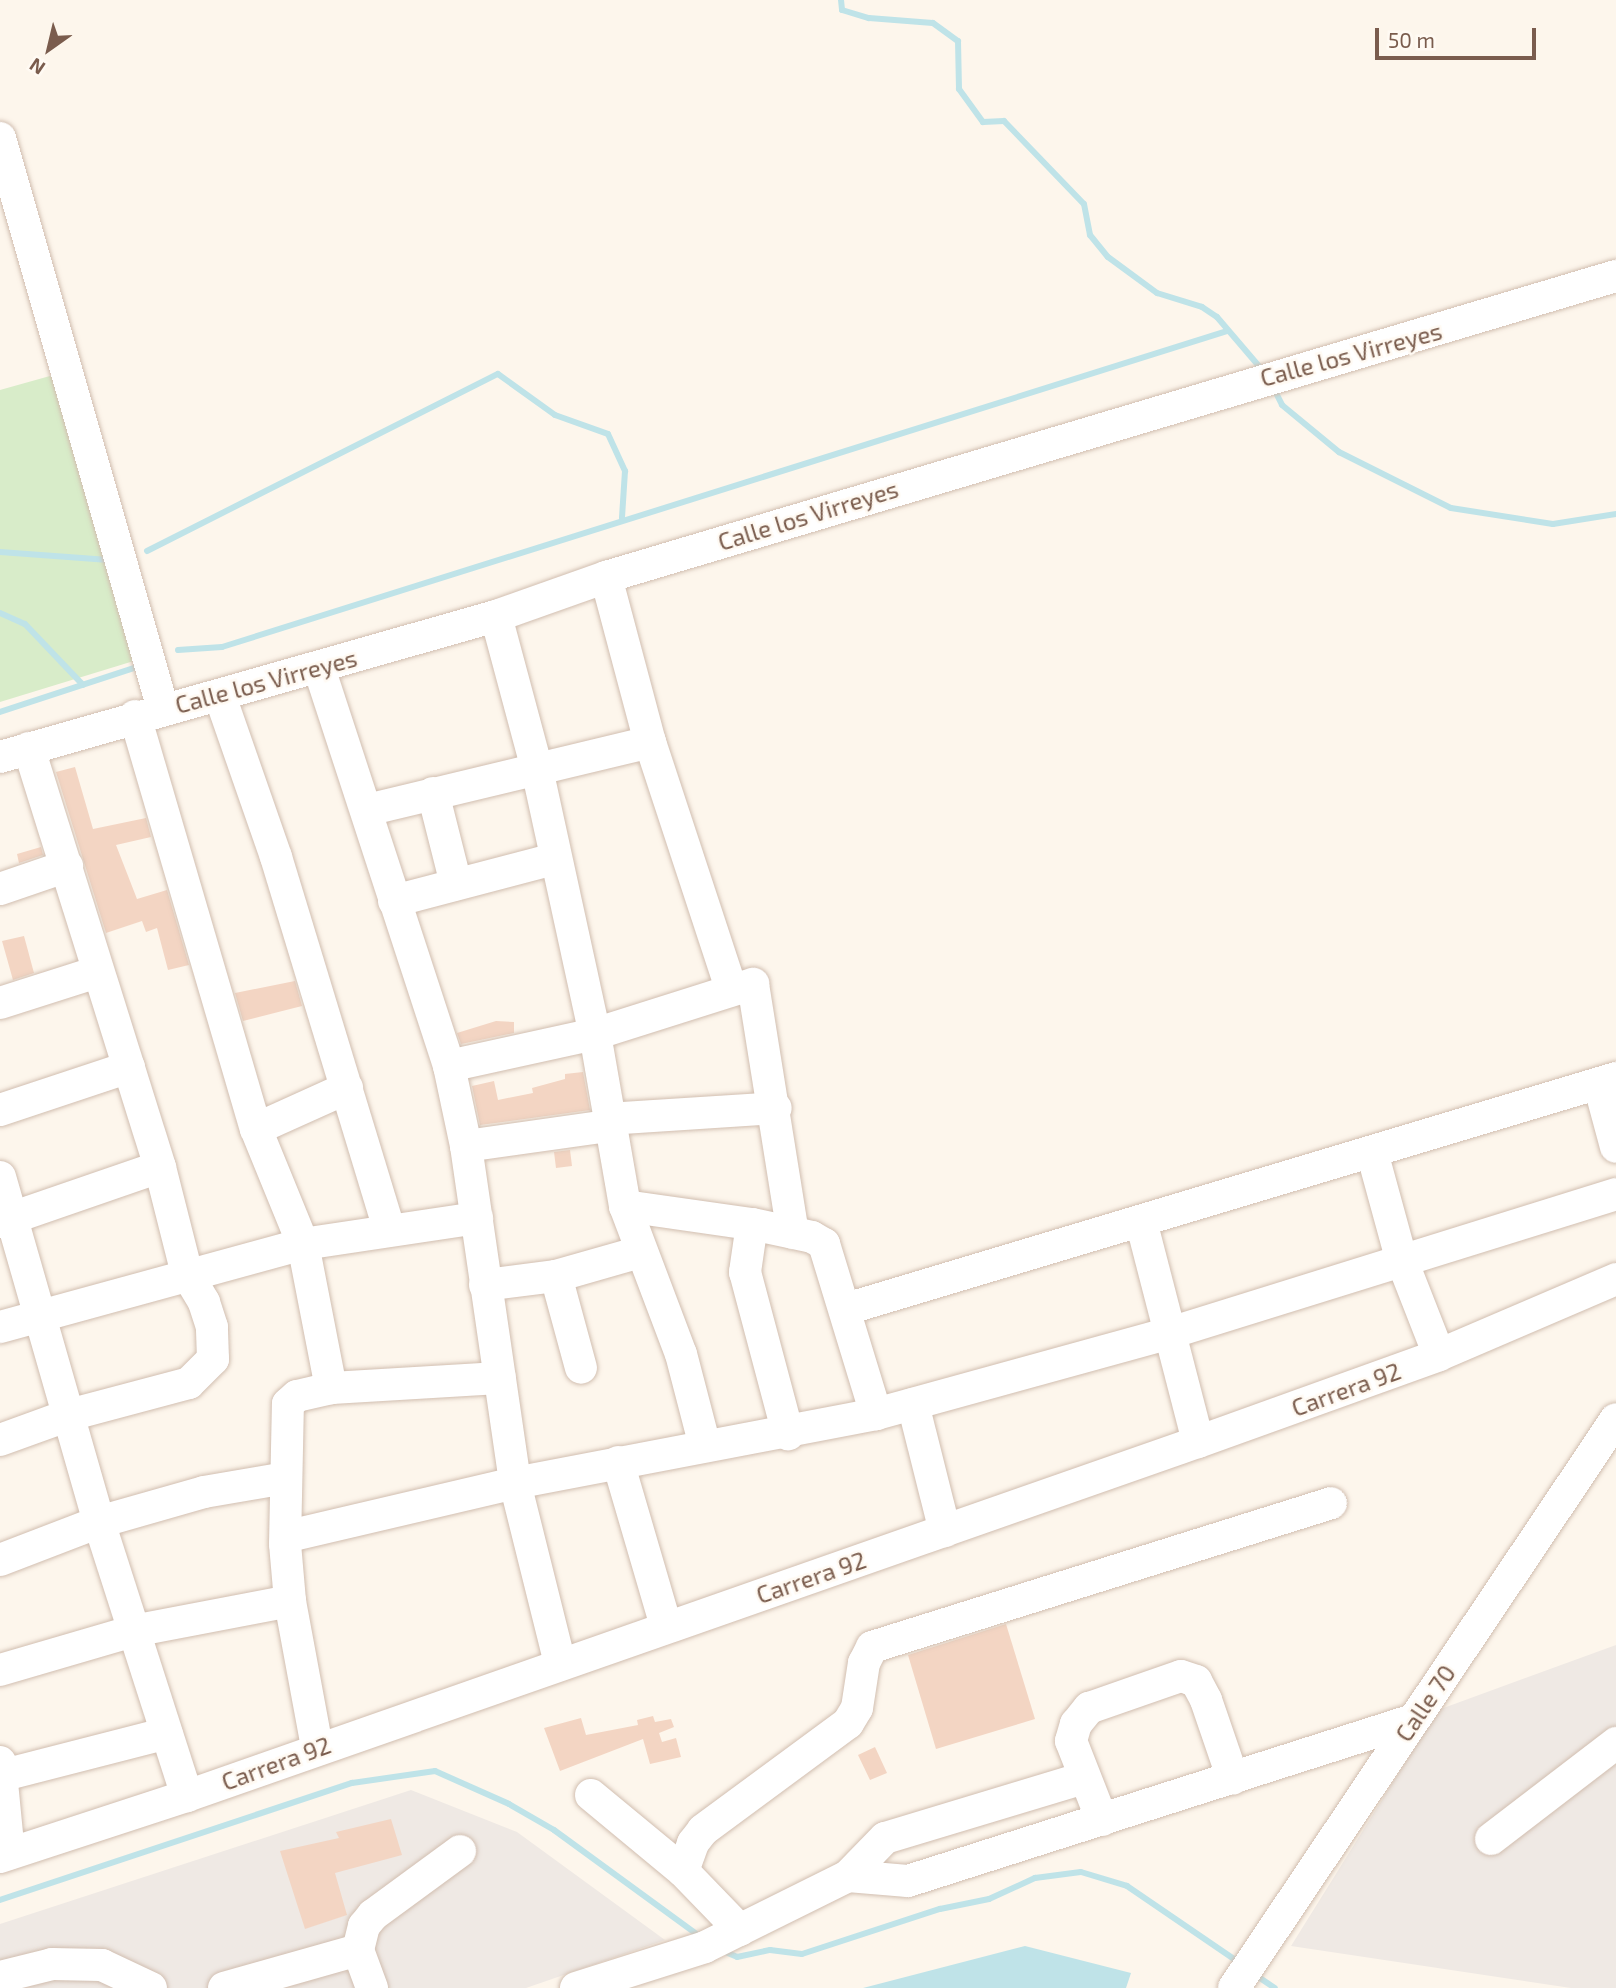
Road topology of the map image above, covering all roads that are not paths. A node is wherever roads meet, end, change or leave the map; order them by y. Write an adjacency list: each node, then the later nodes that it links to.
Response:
1 (0, 138): 7 (street)
2 (1616, 276): 3 (street, Calle los Virreyes)
3 (606, 577): 4 (street, Calle los Virreyes); 8 (street)
4 (496, 616): 5 (street, Calle los Virreyes); 10 (street)
5 (319, 668): 6 (street, Calle los Virreyes); 12 (street)
6 (220, 696): 7 (street, Calle los Virreyes); 25 (street)
7 (149, 713): 9 (street, Calle los Virreyes); 29 (street)
8 (650, 742): 10 (street); 19 (street)
9 (14, 752): 14 (street)
10 (537, 769): 11 (street); 13 (street)
11 (433, 793): 12 (street); 15 (street)
12 (367, 810): 17 (street)
13 (554, 859): 15 (street); 21 (street)
14 (67, 866): 16 (street); 18 (street)
15 (456, 884): 17 (street)
16 (0, 889)
17 (394, 901): 22 (street)
18 (97, 972): 20 (street); 23 (street)
19 (731, 989): 21 (street); 26 (street)
20 (0, 1003)
21 (595, 1034): 22 (street); 28 (street)
22 (449, 1066): 30 (street)
23 (129, 1067): 27 (street); 33 (street)
24 (1607, 1081): 31 (street); 32 (street)
25 (346, 1088): 29 (street); 41 (street)
26 (776, 1108): 28 (street); 42 (street)
27 (0, 1110)
28 (608, 1123): 30 (street); 36 (street)
29 (256, 1129): 43 (street)
30 (466, 1146): 37 (street)
31 (1616, 1147)
32 (1373, 1152): 39 (street); 45 (street)
33 (160, 1167): 38 (street); 46 (street)
34 (0, 1177): 38 (street)
35 (1616, 1194): 45 (street)
36 (625, 1206): 40 (street); 44 (street)
37 (477, 1219): 41 (street); 49 (street)
38 (6, 1220): 51 (street)
39 (1141, 1221): 50 (street); 53 (street)
40 (752, 1224): 42 (street); 62 (street)
41 (389, 1229): 43 (street)
42 (793, 1233): 50 (street)
43 (303, 1244): 46 (street); 57 (street)
44 (640, 1252): 47 (street); 65 (street)
45 (1401, 1258): 53 (street); 54 (street)
46 (187, 1274): 51 (street); 60 (street)
47 (556, 1276): 49 (street); 55 (street)
48 (1616, 1279): 54 (street, Carrera 92)
49 (485, 1285): 56 (street)
50 (846, 1309): 59 (street)
51 (40, 1314): 52 (street); 60 (street)
52 (0, 1327)
53 (1170, 1333): 58 (street); 64 (street)
54 (1439, 1355): 64 (street, Carrera 92)
55 (581, 1368)
56 (499, 1378): 57 (street); 68 (street)
57 (331, 1388): 67 (street)
58 (913, 1404): 59 (street); 71 (street)
59 (876, 1414): 62 (street)
60 (69, 1415): 63 (street); 70 (street)
61 (1616, 1419): 79 (street, Calle 70)
62 (788, 1434): 65 (street)
63 (0, 1440)
64 (1198, 1442): 71 (street, Carrera 92)
65 (705, 1446): 66 (street)
66 (618, 1462): 68 (street); 75 (street)
67 (286, 1478): 70 (street); 72 (street)
68 (515, 1483): 72 (street); 77 (street)
69 (1331, 1503): 92 (street)
70 (99, 1522): 73 (street); 76 (street)
71 (945, 1531): 75 (street, Carrera 92)
72 (289, 1536): 74 (street)
73 (0, 1560)
74 (290, 1601): 76 (street); 82 (street)
75 (666, 1626): 77 (street, Carrera 92)
76 (133, 1631): 78 (street); 80 (street)
77 (560, 1663): 82 (street, Carrera 92)
78 (0, 1670)
79 (1413, 1720): 85 (street); 97 (street, Calle 70)
80 (167, 1733): 83 (street); 87 (street)
81 (1616, 1743): 89 (street)
82 (317, 1747): 87 (street, Carrera 92)
83 (1, 1771): 91 (street)
84 (1084, 1778): 85 (street); 88 (street); 93 (street)
85 (1233, 1779): 88 (street)
86 (591, 1795): 92 (street)
87 (187, 1796): 91 (street, Carrera 92)
88 (1102, 1821): 93 (street)
89 (1491, 1839)
90 (460, 1851): 95 (street)
91 (5, 1855)
92 (683, 1871): 94 (street)
93 (848, 1876): 94 (street)
94 (724, 1938): 101 (street)
95 (358, 1950): 99 (street); 100 (street)
96 (0, 1977): 98 (street)
97 (1236, 1985)
98 (151, 1988)
99 (224, 1988)
100 (372, 1988)
101 (576, 1988)

